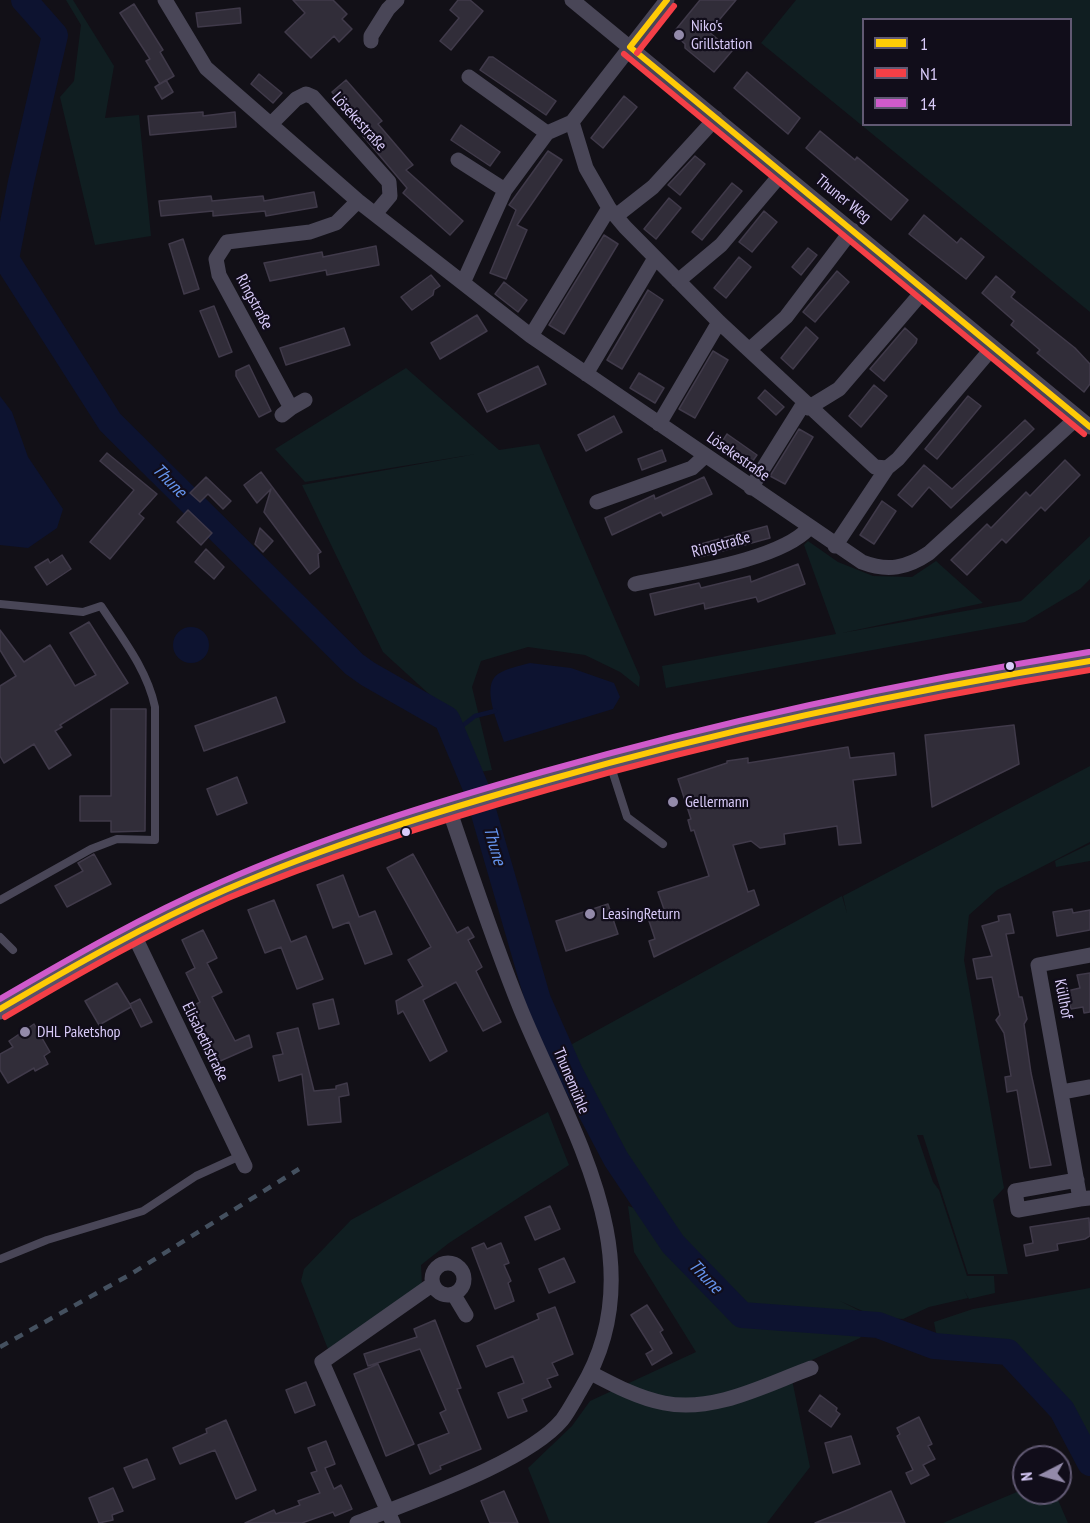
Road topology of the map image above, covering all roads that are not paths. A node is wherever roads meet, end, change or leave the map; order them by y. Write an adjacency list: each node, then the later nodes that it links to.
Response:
1 (397, 0): 5 (street)
2 (572, 0): 6 (street, Thuner Weg)
3 (667, 0): 6 (street)
4 (168, 1): 9 (street, Lösekestraße)
5 (371, 41)
6 (630, 47): 8 (street, Thuner Weg); 10 (street)
7 (469, 77): 11 (street)
8 (716, 118): 13 (street, Thuner Weg); 16 (street)
9 (272, 123): 15 (street, Lösekestraße); 17 (street, Lösekestraße)
10 (572, 123): 11 (street); 16 (street)
11 (547, 133): 14 (street)
12 (458, 160): 14 (street)
13 (782, 173): 18 (street, Thuner Weg); 20 (street)
14 (505, 190): 21 (street)
15 (358, 201): 17 (street, Lösekestraße); 28 (street, Ringstraße)
16 (612, 212): 19 (street); 24 (street)
17 (375, 214): 21 (street, Lösekestraße)
18 (852, 230): 22 (street, Thuner Weg); 26 (street)
19 (655, 258): 20 (street); 27 (street)
20 (678, 281): 23 (street)
21 (463, 283): 24 (street, Lösekestraße)
22 (924, 290): 25 (street, Thuner Weg); 29 (street)
23 (719, 322): 26 (street); 31 (street)
24 (531, 336): 27 (street, Lösekestraße)
25 (993, 347): 30 (street, Thuner Weg); 34 (street)
26 (750, 350): 29 (street)
27 (586, 374): 31 (street, Lösekestraße)
28 (305, 400)
29 (806, 405): 34 (street); 35 (street)
30 (1078, 417): 32 (street, Thuner Weg); 38 (street, Lösekestraße)
31 (659, 424): 33 (street, Lösekestraße)
32 (1090, 427)
33 (705, 456): 35 (street, Lösekestraße); 36 (street)
34 (887, 468): 38 (street)
35 (751, 488): 37 (street, Lösekestraße)
36 (597, 502)
37 (809, 528): 38 (street, Lösekestraße); 39 (street, Ringstraße)
38 (835, 546)
39 (635, 584)
40 (0, 604): 45 (lane)
41 (1090, 661): 42 (main road)
42 (610, 762): 43 (main road); 44 (lane)
43 (457, 807): 46 (main road); 61 (street, Thunemühle)
44 (663, 844)
45 (0, 900)
46 (133, 933): 50 (main road); 53 (street, Elisabethstraße)
47 (0, 937): 48 (lane)
48 (13, 950)
49 (1090, 955): 52 (street, Küllhof)
50 (0, 1009)
51 (1090, 1087): 52 (street)
52 (1062, 1092): 54 (street, Küllhof)
53 (243, 1161): 56 (lane)
54 (1077, 1180): 55 (street, Küllhof); 55 (street, Küllhof)
55 (1085, 1198)
56 (0, 1258)
57 (433, 1284): 58 (street); 58 (street); 62 (street)
58 (454, 1295): 59 (street)
59 (466, 1315)
60 (811, 1368): 61 (street)
61 (591, 1373): 62 (street, Thunemühle)
62 (391, 1517): 63 (street, Thunemühle)
63 (357, 1523)

